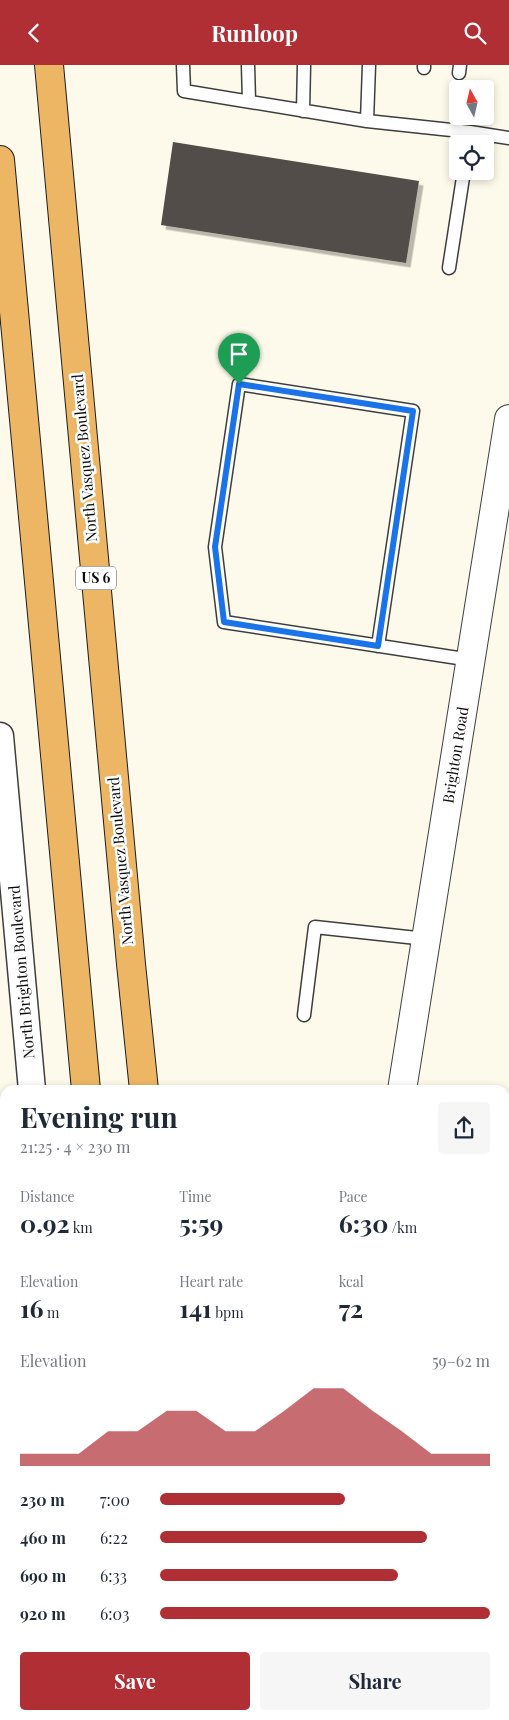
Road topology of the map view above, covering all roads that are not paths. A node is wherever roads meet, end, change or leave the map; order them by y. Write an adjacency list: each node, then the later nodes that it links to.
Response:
1 (49, 65): 24 (highway, North Vasquez Boulevard / US 6)
2 (183, 65): 6 (lane)
3 (248, 65): 6 (lane)
4 (304, 65): 7 (lane)
5 (369, 65): 8 (lane)
6 (249, 101): 7 (lane)
7 (303, 111): 8 (lane)
8 (367, 121): 9 (lane)
9 (451, 135)
10 (494, 138): 11 (lane)
11 (509, 138)
12 (0, 160): 23 (highway)
13 (463, 180): 14 (lane)
14 (448, 268)
15 (509, 419): 17 (street, Brighton Road)
16 (378, 646): 16 (lane); 17 (lane)
17 (471, 660): 20 (street, Brighton Road)
18 (0, 735): 19 (street, North Brighton Boulevard)
19 (4, 823): 22 (street, North Brighton Boulevard)
20 (426, 939): 21 (lane); 25 (street, Brighton Road)
21 (304, 1015)
22 (31, 1085)
23 (86, 1085)
24 (143, 1085)
25 (403, 1085)

